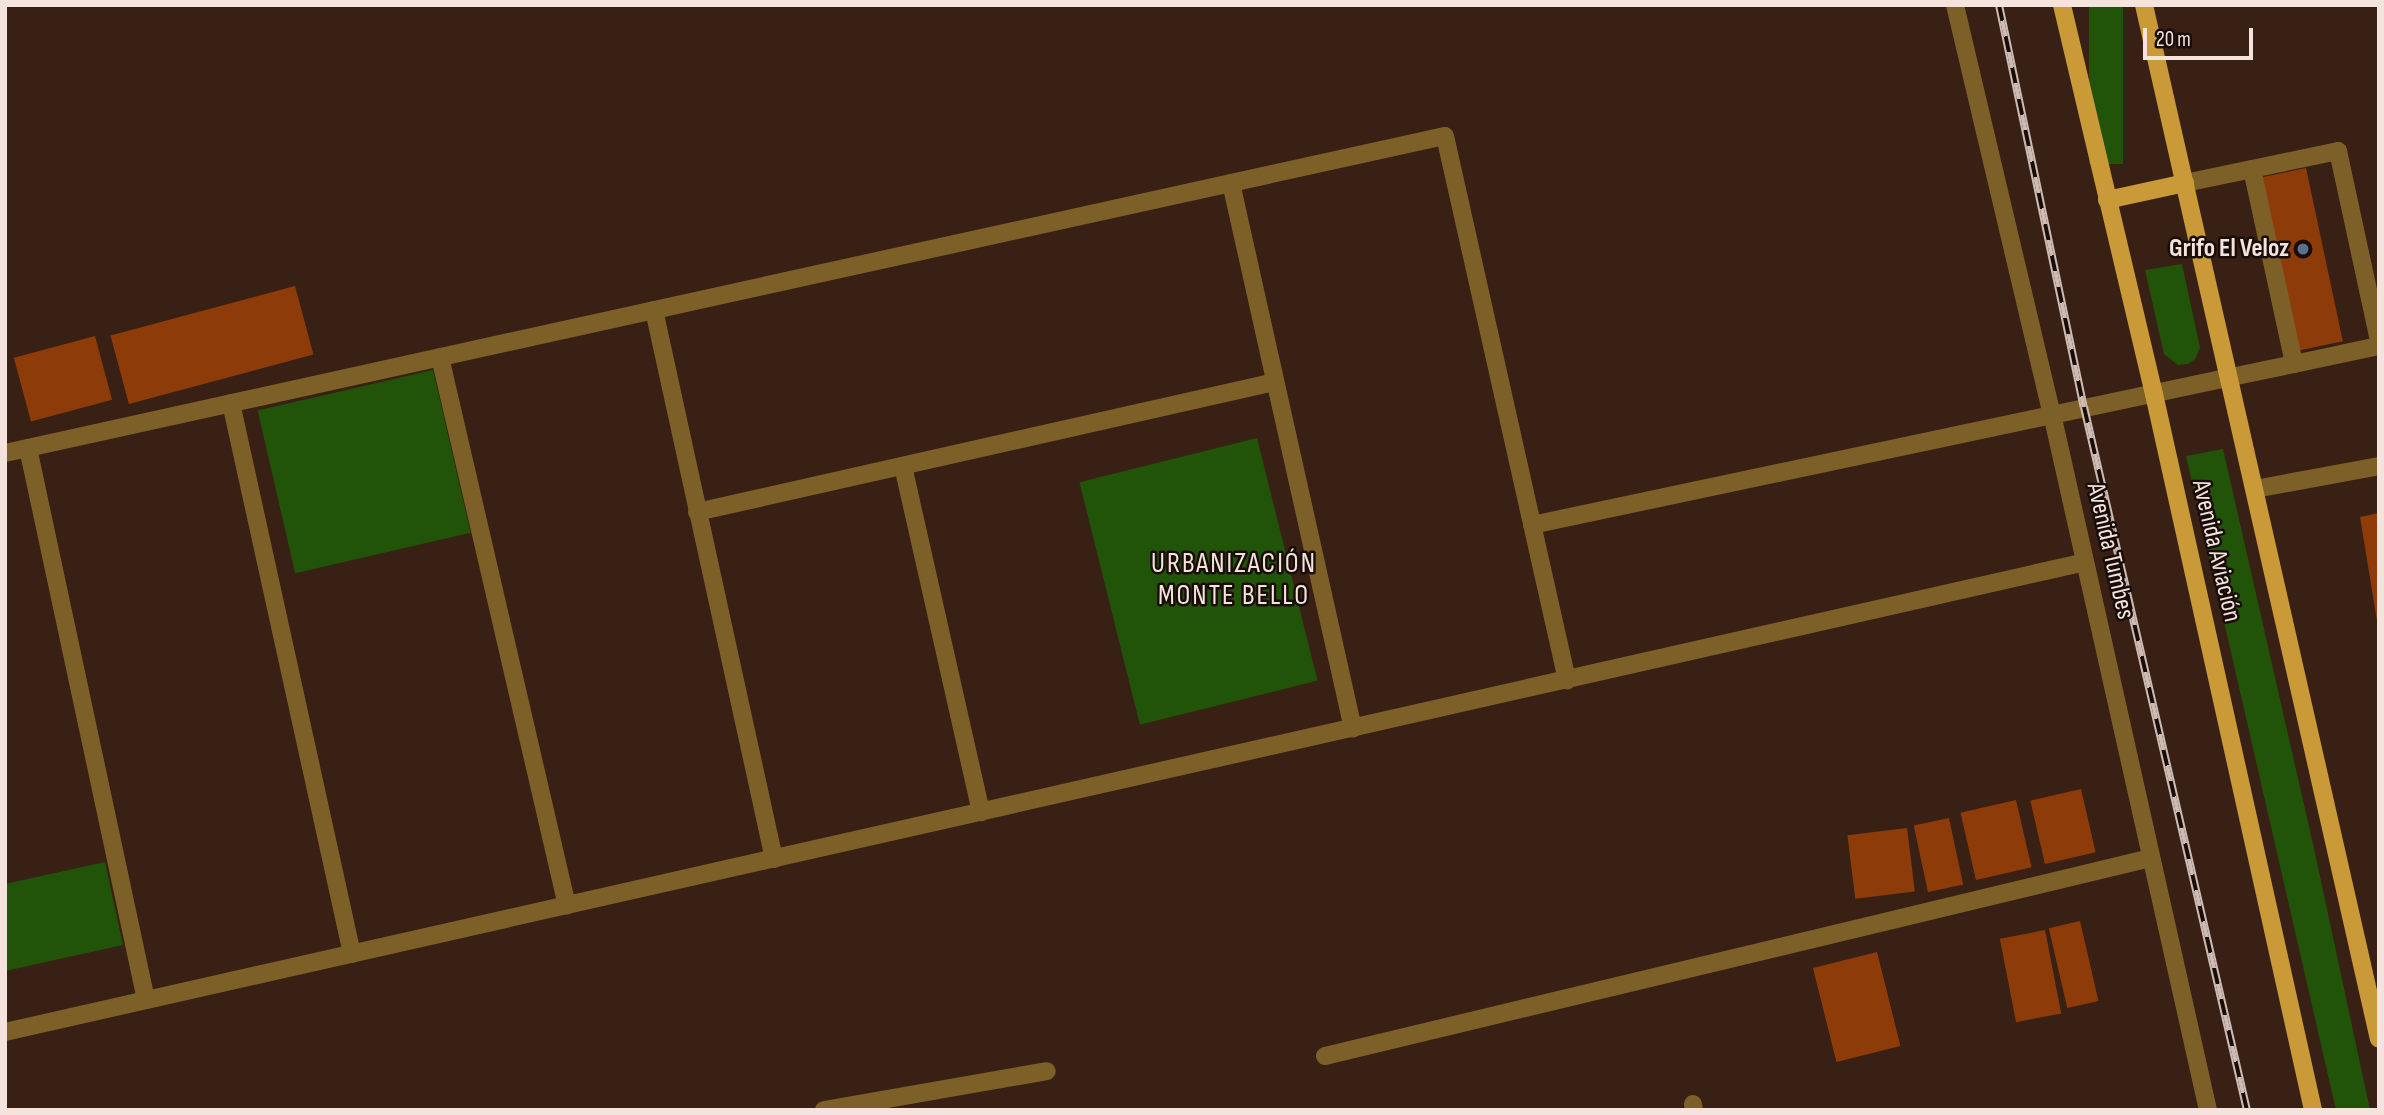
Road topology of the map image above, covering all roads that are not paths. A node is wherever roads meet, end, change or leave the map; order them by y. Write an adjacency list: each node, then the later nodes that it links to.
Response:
1 (1955, 5): 17 (street, Avenida Tumbes)
2 (2062, 5): 7 (main road, Avenida Aviación)
3 (2144, 5): 6 (main road, Avenida Aviación)
4 (2252, 169): 6 (street); 9 (street); 12 (street)
5 (1231, 183): 8 (street); 14 (street); 24 (street)
6 (2185, 183): 7 (main road); 13 (main road, Avenida Aviación)
7 (2107, 200): 15 (main road, Avenida Aviación)
8 (654, 310): 11 (street); 23 (street)
9 (2379, 341)
10 (2379, 346): 12 (street)
11 (440, 357): 16 (street); 31 (street)
12 (2294, 364): 13 (street)
13 (2231, 377): 15 (street); 22 (main road, Avenida Aviación)
14 (1275, 382): 20 (street); 27 (street)
15 (2154, 394): 17 (street); 40 (main road, Avenida Aviación)
16 (230, 403): 18 (street); 32 (street)
17 (2052, 414): 24 (street); 25 (street, Avenida Tumbes)
18 (28, 448): 19 (street); 33 (street)
19 (5, 453)
20 (903, 466): 23 (street); 28 (street)
21 (2379, 466): 22 (street)
22 (2255, 489): 35 (main road, Avenida Aviación)
23 (697, 512): 30 (street)
24 (1532, 525): 26 (street)
25 (2085, 562): 26 (street); 29 (street, Avenida Tumbes)
26 (1567, 680): 27 (street)
27 (1353, 729): 28 (street)
28 (981, 812): 30 (street)
29 (2151, 858): 36 (street); 39 (street, Avenida Tumbes)
30 (774, 859): 31 (street)
31 (567, 906): 32 (street)
32 (352, 954): 33 (street)
33 (146, 1000): 34 (street)
34 (5, 1032)
35 (2379, 1039)
36 (1325, 1056)
37 (1047, 1071): 38 (street)
38 (824, 1110)
39 (2208, 1110)
40 (2313, 1110)

